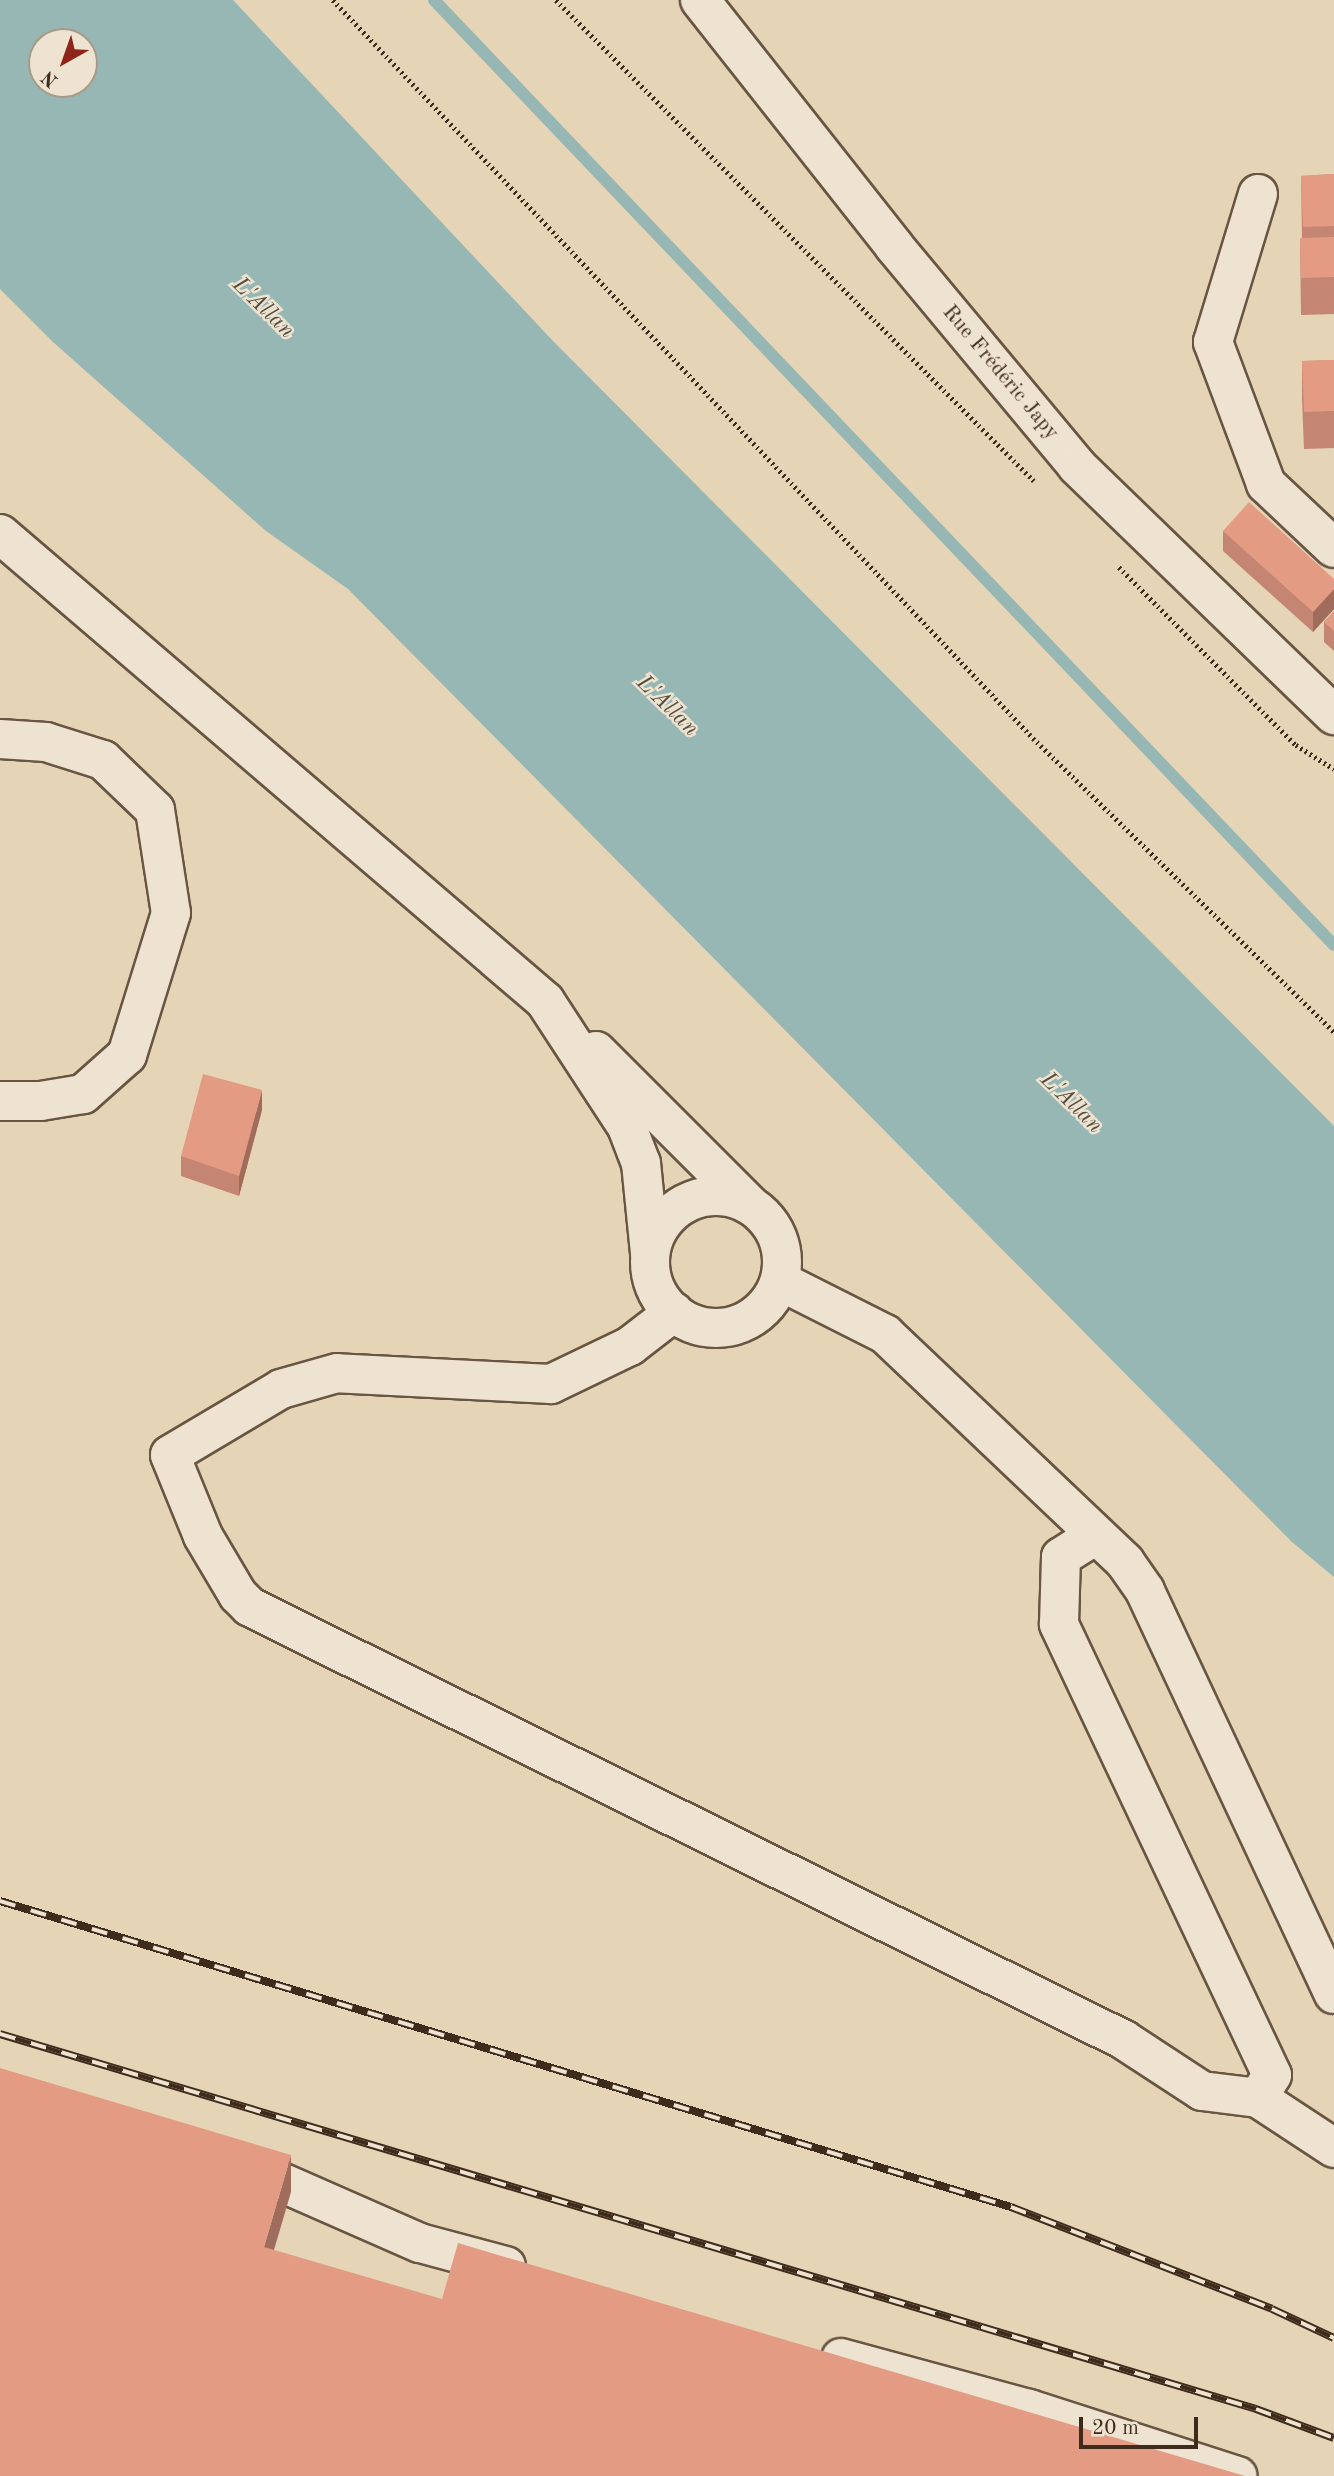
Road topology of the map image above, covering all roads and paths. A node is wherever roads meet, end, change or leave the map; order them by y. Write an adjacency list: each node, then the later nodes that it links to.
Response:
1 (333, 0): 13 (path)
2 (556, 0): 5 (path)
3 (700, 0): 9 (street, Rue Frédéric Japy)
4 (1258, 194): 7 (street)
5 (1043, 490)
6 (0, 534): 12 (street)
7 (1334, 548)
8 (1111, 559): 11 (path)
9 (1334, 715)
10 (0, 739): 14 (street)
11 (1334, 769)
12 (545, 1001): 15 (street); 16 (street)
13 (1334, 1032)
14 (0, 1101)
15 (750, 1205): 16 (street); 17 (street)
16 (650, 1253): 18 (street)
17 (780, 1281): 18 (street); 19 (street)
18 (674, 1312): 21 (street)
19 (1096, 1535): 20 (street); 21 (street)
20 (1334, 1994)
21 (1258, 2098): 22 (street)
22 (1334, 2148)
23 (207, 2152): 24 (street)
24 (539, 2275)
25 (804, 2348): 26 (street)
26 (1238, 2476)

